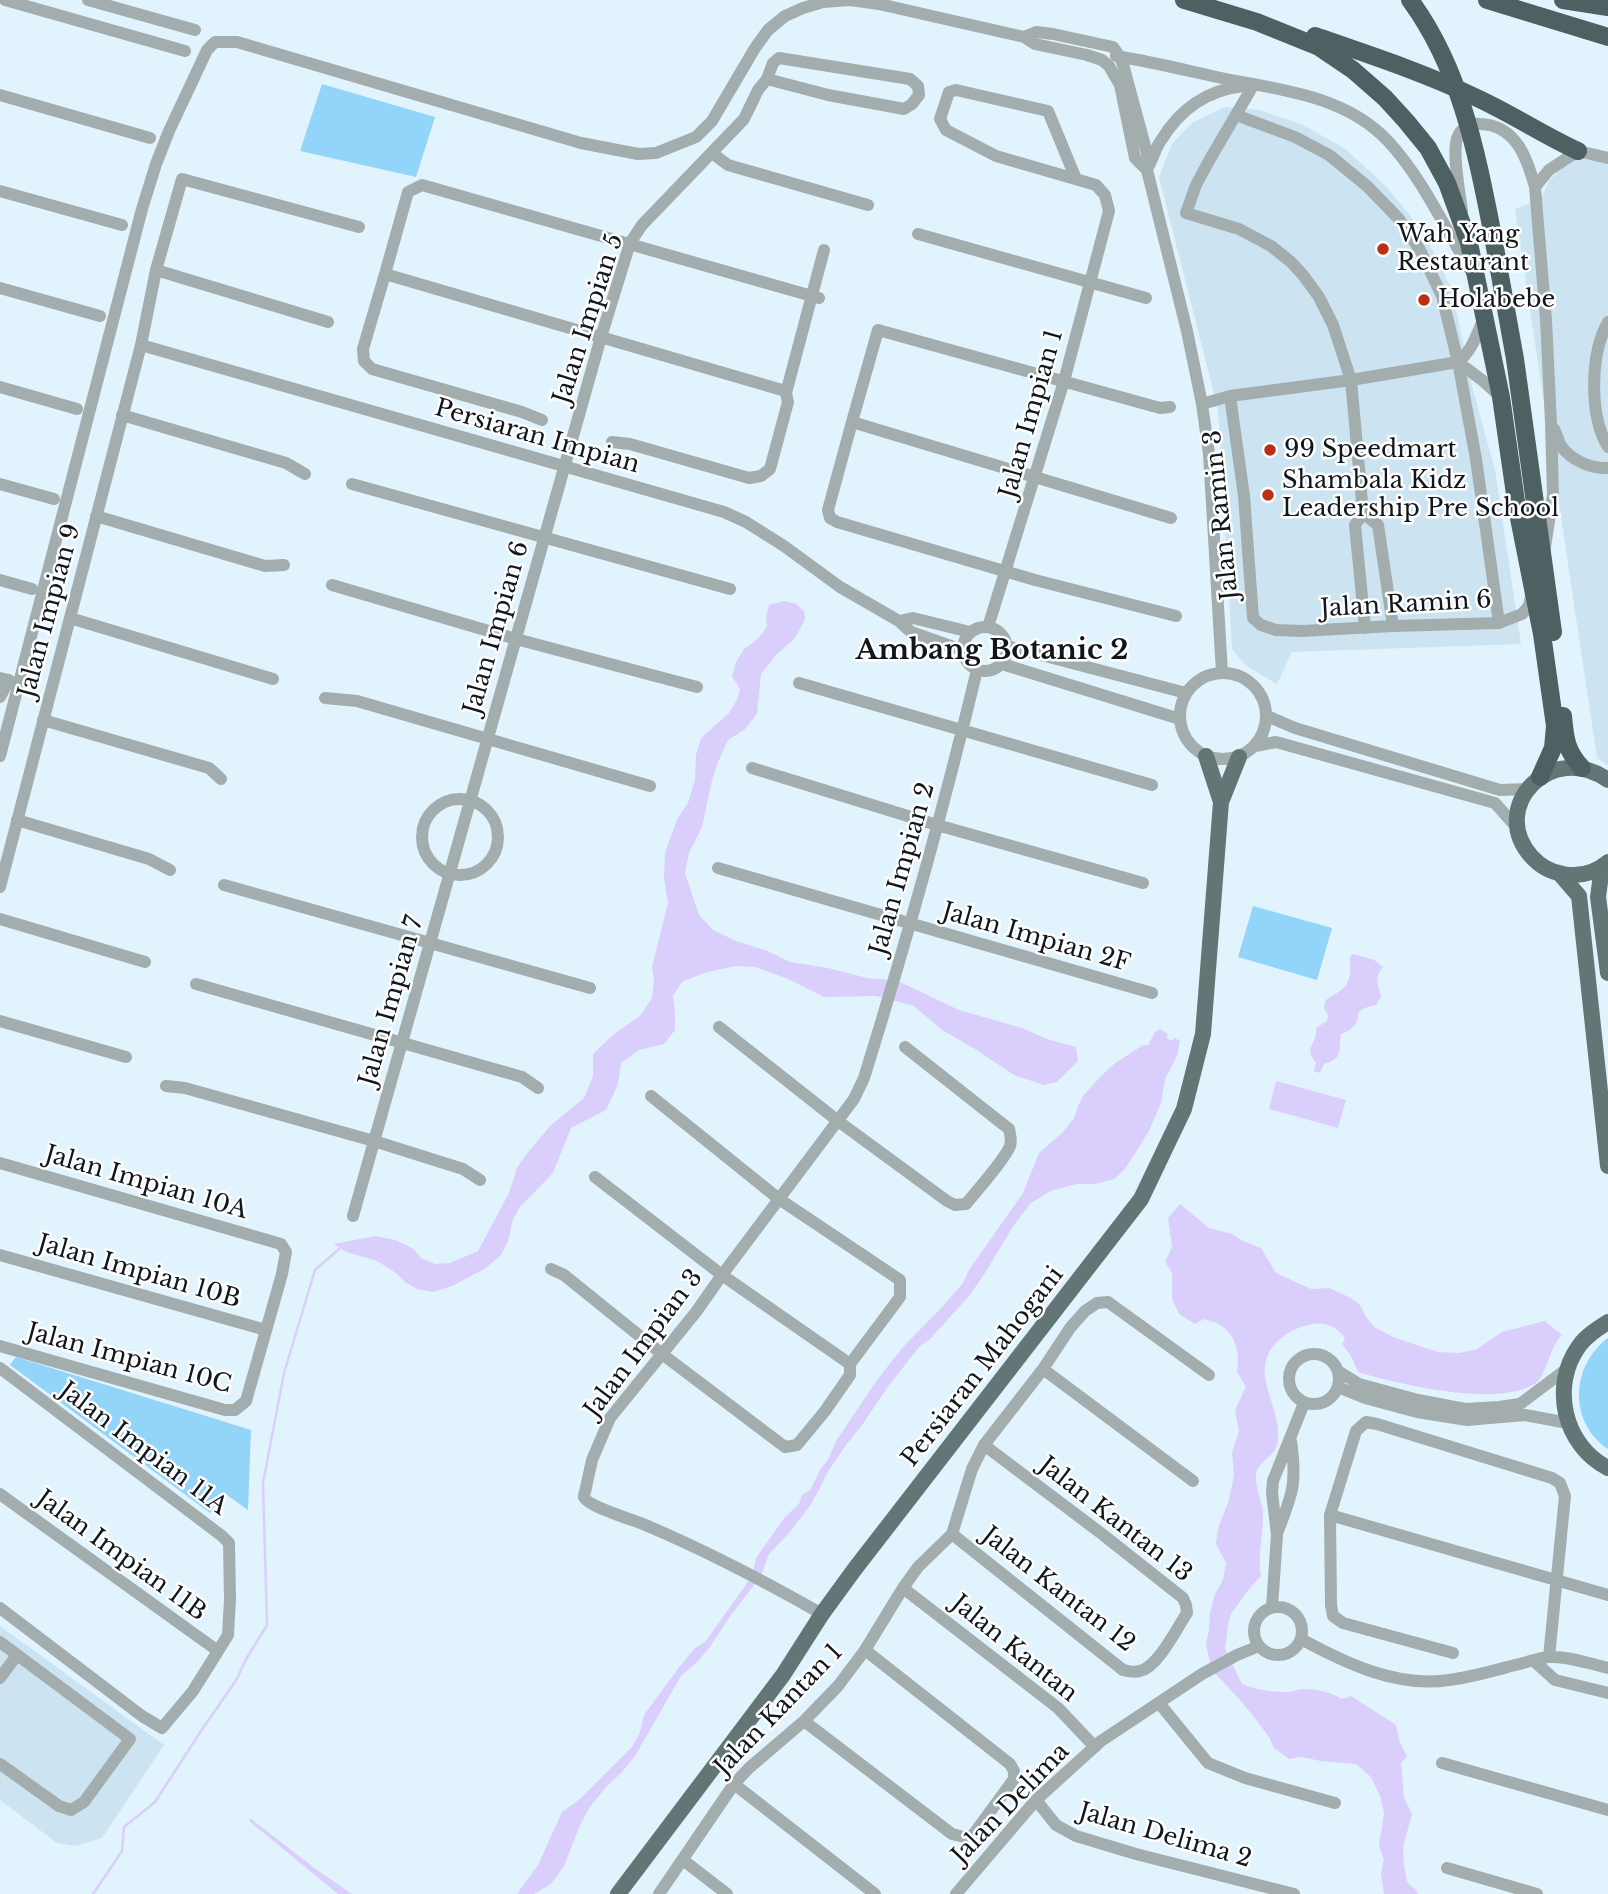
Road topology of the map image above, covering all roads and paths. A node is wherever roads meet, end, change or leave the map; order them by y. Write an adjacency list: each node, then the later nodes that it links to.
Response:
1 (5, 0): 12 (street)
2 (88, 0): 9 (street)
3 (1184, 0): 8 (highway)
4 (1410, 0): 74 (highway, bridge)
5 (1487, 0): 11 (highway)
6 (1563, 0): 7 (highway)
7 (1608, 7)
8 (1257, 22): 20 (highway); 29 (highway)
9 (195, 30)
10 (1024, 37): 13 (street); 14 (street); 114 (street)
11 (1608, 37)
12 (186, 51)
13 (1087, 55): 14 (street); 23 (street)
14 (1120, 57): 16 (street); 23 (street)
15 (767, 79): 15 (street, Jalan Impian 5); 21 (street, Jalan Impian 5)
16 (1254, 84): 18 (street); 23 (street); 37 (street)
17 (0, 95): 19 (street)
18 (1236, 115): 47 (street); 48 (street)
19 (150, 138)
20 (1578, 151): 22 (street); 25 (street)
21 (712, 153): 27 (street); 32 (street, Jalan Impian 5)
22 (1608, 158)
23 (1147, 170): 54 (street)
24 (1076, 180): 24 (street); 36 (street, Jalan Impian 1)
25 (1535, 187): 29 (street); 60 (street)
26 (0, 191): 28 (street)
27 (868, 205)
28 (122, 225)
29 (1464, 226): 37 (highway)
30 (359, 227): 34 (street, Jalan Impian 9)
31 (918, 234): 36 (street)
32 (630, 243): 35 (street); 39 (street); 45 (street, Jalan Impian 5)
33 (824, 250): 39 (street)
34 (156, 270): 43 (street); 46 (street, Jalan Impian 9)
35 (385, 274): 45 (street); 58 (street)
36 (1091, 281): 40 (street); 49 (street, Jalan Impian 1)
37 (1476, 281): 42 (highway)
38 (0, 288): 41 (street)
39 (816, 297): 51 (street)
40 (1146, 298)
41 (100, 316)
42 (1484, 317): 47 (street); 53 (highway)
43 (328, 322)
44 (1608, 322): 62 (street)
45 (601, 337): 51 (street); 63 (street, Jalan Impian 5)
46 (141, 345): 57 (street, Jalan Impian 9); 63 (street, Persiaran Impian)
47 (1458, 362): 48 (street); 53 (street); 85 (street)
48 (1351, 380): 52 (street); 70 (street)
49 (1064, 381): 55 (street); 59 (street); 66 (street, Jalan Impian 1)
50 (0, 387): 56 (street)
51 (786, 393): 61 (street)
52 (1230, 396): 54 (street); 86 (street, Jalan Ramin 3)
53 (1501, 397): 79 (highway)
54 (1202, 404): 98 (street)
55 (1170, 407)
56 (77, 410)
57 (122, 415): 65 (street); 71 (street, Jalan Impian 9)
58 (542, 420)
59 (852, 422): 66 (street); 76 (street)
60 (1551, 422): 64 (street); 74 (street)
61 (612, 442)
62 (1608, 447)
63 (565, 467): 73 (street, Jalan Impian 6); 84 (street, Persiaran Impian)
64 (1608, 468)
65 (305, 474)
66 (1034, 478): 72 (street); 76 (street, Jalan Impian 1)
67 (0, 484): 69 (street)
68 (352, 484): 73 (street)
69 (54, 499)
70 (1363, 513): 87 (street); 89 (street)
71 (96, 516): 75 (street); 83 (street, Jalan Impian 9)
72 (1171, 518)
73 (545, 537): 81 (street); 91 (street, Jalan Impian 6)
74 (1544, 558): 118 (highway)
75 (284, 565)
76 (1006, 572): 82 (street); 88 (street, Jalan Impian 1)
77 (0, 580): 80 (street)
78 (332, 585): 91 (street)
79 (1533, 588): 85 (street, Jalan Ramin 6); 121 (highway)
80 (32, 589)
81 (730, 589)
82 (1176, 616)
83 (70, 618): 100 (street); 110 (street, Jalan Impian 9)
84 (899, 621): 90 (street, Persiaran Impian); 93 (street, Persiaran Impian)
85 (1499, 623): 87 (street, Jalan Ramin 6)
86 (1262, 625): 89 (street, Jalan Ramin 6)
87 (1393, 626): 89 (street, Jalan Ramin 6)
88 (988, 627): 90 (street); 92 (street)
89 (1365, 628)
90 (970, 632): 93 (street)
91 (516, 639): 103 (street); 112 (street, Jalan Impian 6)
92 (1007, 646): 94 (street); 95 (street)
93 (962, 650): 96 (street)
94 (1076, 663): 97 (street); 102 (street)
95 (1002, 664): 96 (street); 102 (street)
96 (977, 670): 111 (street, Jalan Impian 2)
97 (1108, 672): 104 (street); 105 (street)
98 (1222, 673): 104 (street); 108 (street)
99 (4, 679): 106 (street)
100 (273, 679)
101 (799, 684): 111 (street)
102 (1070, 684): 105 (street)
103 (697, 687)
104 (1186, 693): 109 (street)
105 (1102, 694): 109 (street)
106 (0, 697)
107 (325, 698): 112 (street)
108 (1267, 716): 113 (street); 121 (street)
109 (1180, 719): 115 (street)
110 (43, 720): 119 (street); 126 (street, Jalan Impian 9)
111 (962, 730): 122 (street); 127 (street, Jalan Impian 2)
112 (487, 738): 123 (street); 124 (street, Jalan Impian 6)
113 (1255, 746): 116 (street); 128 (street)
114 (0, 756)
115 (1206, 756): 116 (street); 125 (main road)
116 (1238, 757): 125 (main road)
117 (752, 768): 127 (street)
118 (1582, 768): 120 (main road); 121 (main road)
119 (221, 779)
120 (1608, 780)
121 (1534, 783): 128 (main road)
122 (1152, 785)
123 (650, 786)
124 (471, 801): 132 (street, Jalan Impian 6); 132 (street); 132 (street)
125 (1221, 802): 191 (main road, Persiaran Mahogani)
126 (17, 820): 131 (street); 136 (street, Jalan Impian 9)
127 (937, 825): 134 (street); 138 (street, Jalan Impian 2)
128 (1518, 829): 133 (main road)
129 (1605, 864): 133 (main road); 141 (main road)
130 (718, 868): 138 (street, Jalan Impian 2F)
131 (170, 870)
132 (451, 873): 139 (street, Jalan Impian 7)
133 (1560, 874): 157 (main road)
134 (1143, 883)
135 (224, 885): 139 (street)
136 (0, 887)
137 (0, 919): 140 (street)
138 (909, 924): 144 (street, Jalan Impian 2F); 150 (street, Jalan Impian 2)
139 (431, 942): 143 (street); 147 (street, Jalan Impian 7)
140 (145, 962)
141 (1608, 973)
142 (196, 984): 147 (street)
143 (590, 988)
144 (1152, 993)
145 (0, 1021): 149 (street)
146 (719, 1027): 154 (street)
147 (402, 1042): 152 (street); 155 (street, Jalan Impian 7)
148 (905, 1047): 154 (street)
149 (126, 1057)
150 (864, 1078): 154 (street, Jalan Impian 3)
151 (166, 1086): 155 (street)
152 (538, 1088)
153 (651, 1096): 160 (street)
154 (838, 1121): 160 (street, Jalan Impian 3)
155 (374, 1141): 159 (street); 161 (street, Jalan Impian 7)
156 (0, 1163): 166 (street, Jalan Impian 10A)
157 (1608, 1166)
158 (595, 1177): 164 (street)
159 (480, 1180)
160 (779, 1199): 164 (street, Jalan Impian 3); 169 (street)
161 (353, 1216)
162 (0, 1255): 166 (street, Jalan Impian 10B)
163 (551, 1269): 168 (street)
164 (722, 1275): 168 (street, Jalan Impian 3); 169 (street)
165 (1608, 1322): 171 (main road)
166 (266, 1330): 167 (street, Jalan Impian 10C)
167 (0, 1346)
168 (662, 1354): 169 (street); 191 (street, Jalan Impian 3)
169 (850, 1364)
170 (0, 1368): 197 (street, Jalan Impian 11A)
171 (1568, 1368): 173 (street); 177 (main road)
172 (1042, 1369): 174 (street); 179 (street); 181 (street)
173 (1338, 1371): 175 (street); 176 (street)
174 (1209, 1375)
175 (1338, 1387): 176 (street); 177 (street)
176 (1304, 1402): 178 (street)
177 (1568, 1423): 180 (main road)
178 (1291, 1439): 185 (street); 185 (street)
179 (984, 1445): 184 (street); 193 (street, Jalan Kantan 13)
180 (1608, 1468)
181 (1193, 1481)
182 (0, 1494): 197 (street, Jalan Impian 11B)
183 (1330, 1515): 186 (street); 186 (street); 198 (street)
184 (952, 1534): 187 (street, Jalan Kantan 1); 193 (street, Jalan Kantan 12)
185 (1277, 1535): 189 (street)
186 (1556, 1581): 188 (street); 200 (street)
187 (902, 1588): 196 (street, Jalan Kantan 1); 207 (street, Jalan Kantan)
188 (1608, 1595)
189 (1272, 1607): 192 (street); 195 (street)
190 (0, 1608): 197 (street, Jalan Impian 11A)
191 (822, 1614): 217 (main road, Persiaran Mahogani)
192 (1301, 1639): 195 (street); 201 (street)
193 (1169, 1641)
194 (0, 1642): 199 (street)
195 (1259, 1646): 205 (street, Jalan Delima)
196 (865, 1650): 206 (street, Jalan Kantan 1); 206 (street)
197 (218, 1651)
198 (1452, 1653)
199 (17, 1655): 203 (street); 209 (street)
200 (1549, 1657): 201 (street); 202 (street)
201 (1534, 1661): 204 (street)
202 (1608, 1668)
203 (0, 1678)
204 (1608, 1693)
205 (1159, 1703): 207 (street, Jalan Delima); 212 (street)
206 (804, 1721): 210 (street, Jalan Kantan 1)
207 (1094, 1747): 211 (street, Jalan Delima)
208 (1442, 1763): 213 (street)
209 (0, 1764)
210 (734, 1784): 214 (street, Jalan Kantan 1); 220 (street)
211 (1036, 1800): 216 (street, Jalan Delima); 221 (street, Jalan Delima 2)
212 (1335, 1803)
213 (1608, 1810)
214 (683, 1860): 218 (street, Jalan Kantan 1); 219 (street)
215 (1447, 1868): 222 (street)
216 (962, 1892)
217 (618, 1894)
218 (659, 1894)
219 (727, 1894)
220 (875, 1894)
221 (1294, 1894)
222 (1537, 1894)

